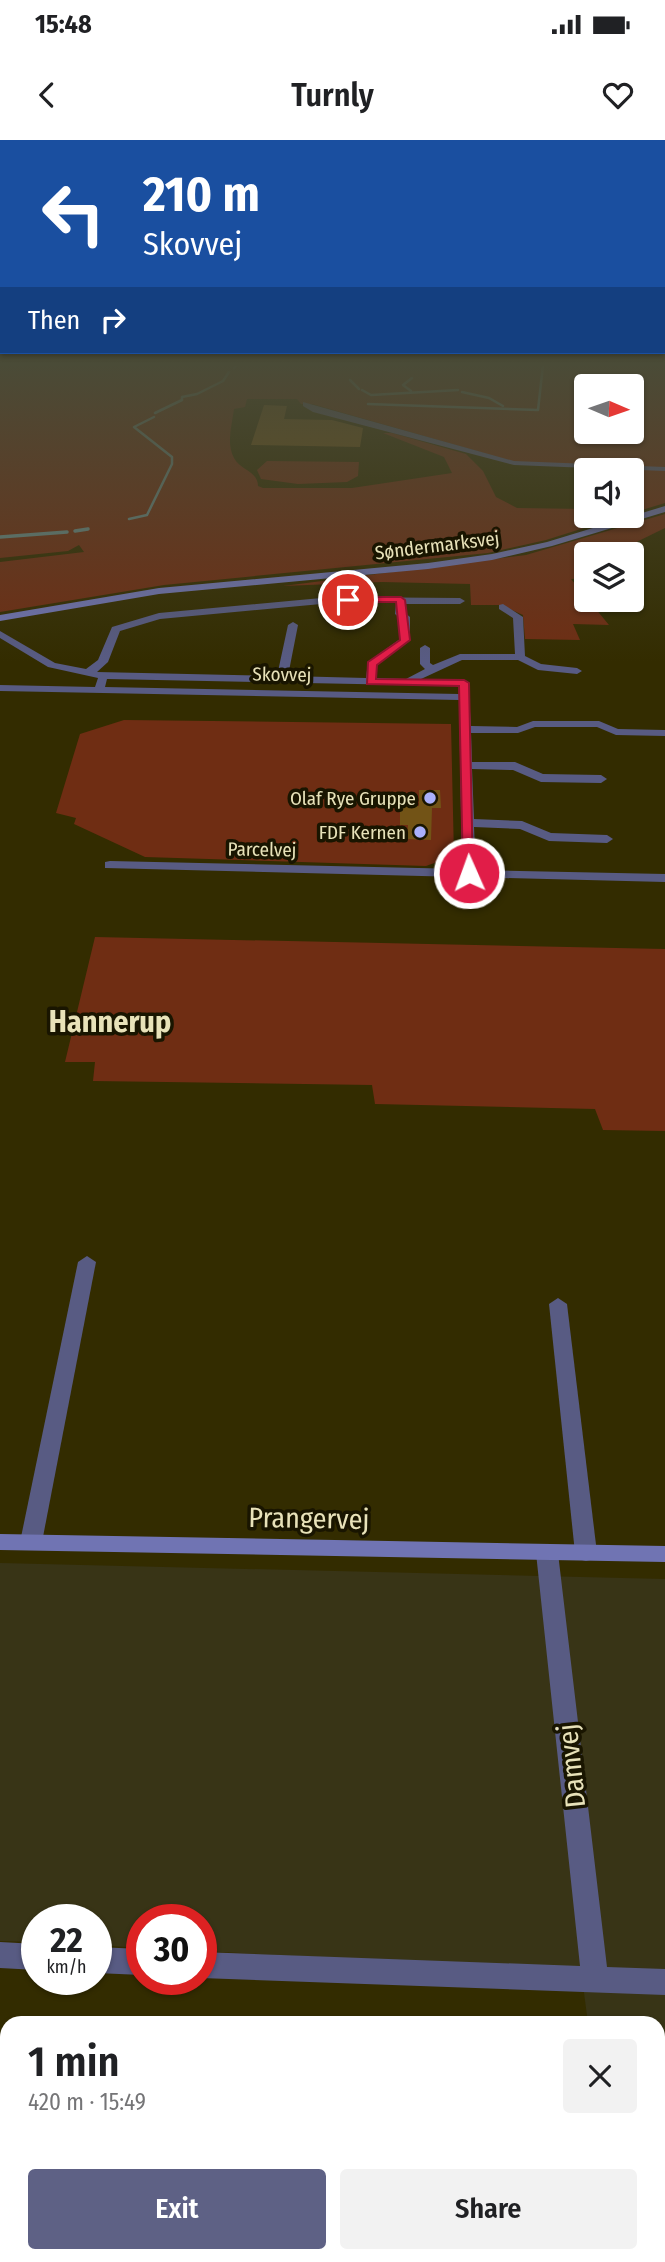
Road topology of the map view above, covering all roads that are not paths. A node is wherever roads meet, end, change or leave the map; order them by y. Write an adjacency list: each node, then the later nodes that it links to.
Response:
1 (540, 464): 2 (street)
2 (665, 469)
3 (665, 509): 7 (street, Søndermarksvej)
4 (401, 600): 5 (street); 14 (street); 17 (street)
5 (460, 601)
6 (503, 607): 11 (street)
7 (0, 618)
8 (293, 625): 16 (street, Skovvej)
9 (0, 634): 14 (street, Skovvej)
10 (425, 648): 12 (street)
11 (520, 657): 12 (street); 13 (street)
12 (430, 669): 18 (street)
13 (578, 671)
14 (87, 674): 15 (street, Skovvej)
15 (103, 677): 16 (street, Skovvej); 20 (street)
16 (282, 680): 17 (street, Skovvej)
17 (371, 681): 18 (street, Skovvej)
18 (407, 682): 21 (street, Skovvej)
19 (0, 688): 20 (street, Skovvej)
20 (99, 690): 21 (street, Skovvej)
21 (465, 697): 22 (street)
22 (466, 729): 23 (street); 24 (street)
23 (665, 733)
24 (466, 765): 25 (street); 26 (street)
25 (601, 779)
26 (468, 823): 27 (street); 29 (street)
27 (607, 839)
28 (110, 865): 29 (street, Parcelvej)
29 (469, 873): 30 (street, Parcelvej)
30 (665, 878)
31 (86, 1262): 34 (street)
32 (558, 1304): 36 (street)
33 (0, 1542): 34 (street, Prangervej)
34 (31, 1542): 35 (street, Prangervej)
35 (547, 1553): 36 (street, Prangervej); 41 (street, Damvej)
36 (586, 1553): 37 (street, Prangervej)
37 (665, 1554)
38 (0, 1955): 39 (street)
39 (21, 1956)
40 (217, 1966): 41 (street)
41 (595, 1980): 42 (street)
42 (665, 1982)

